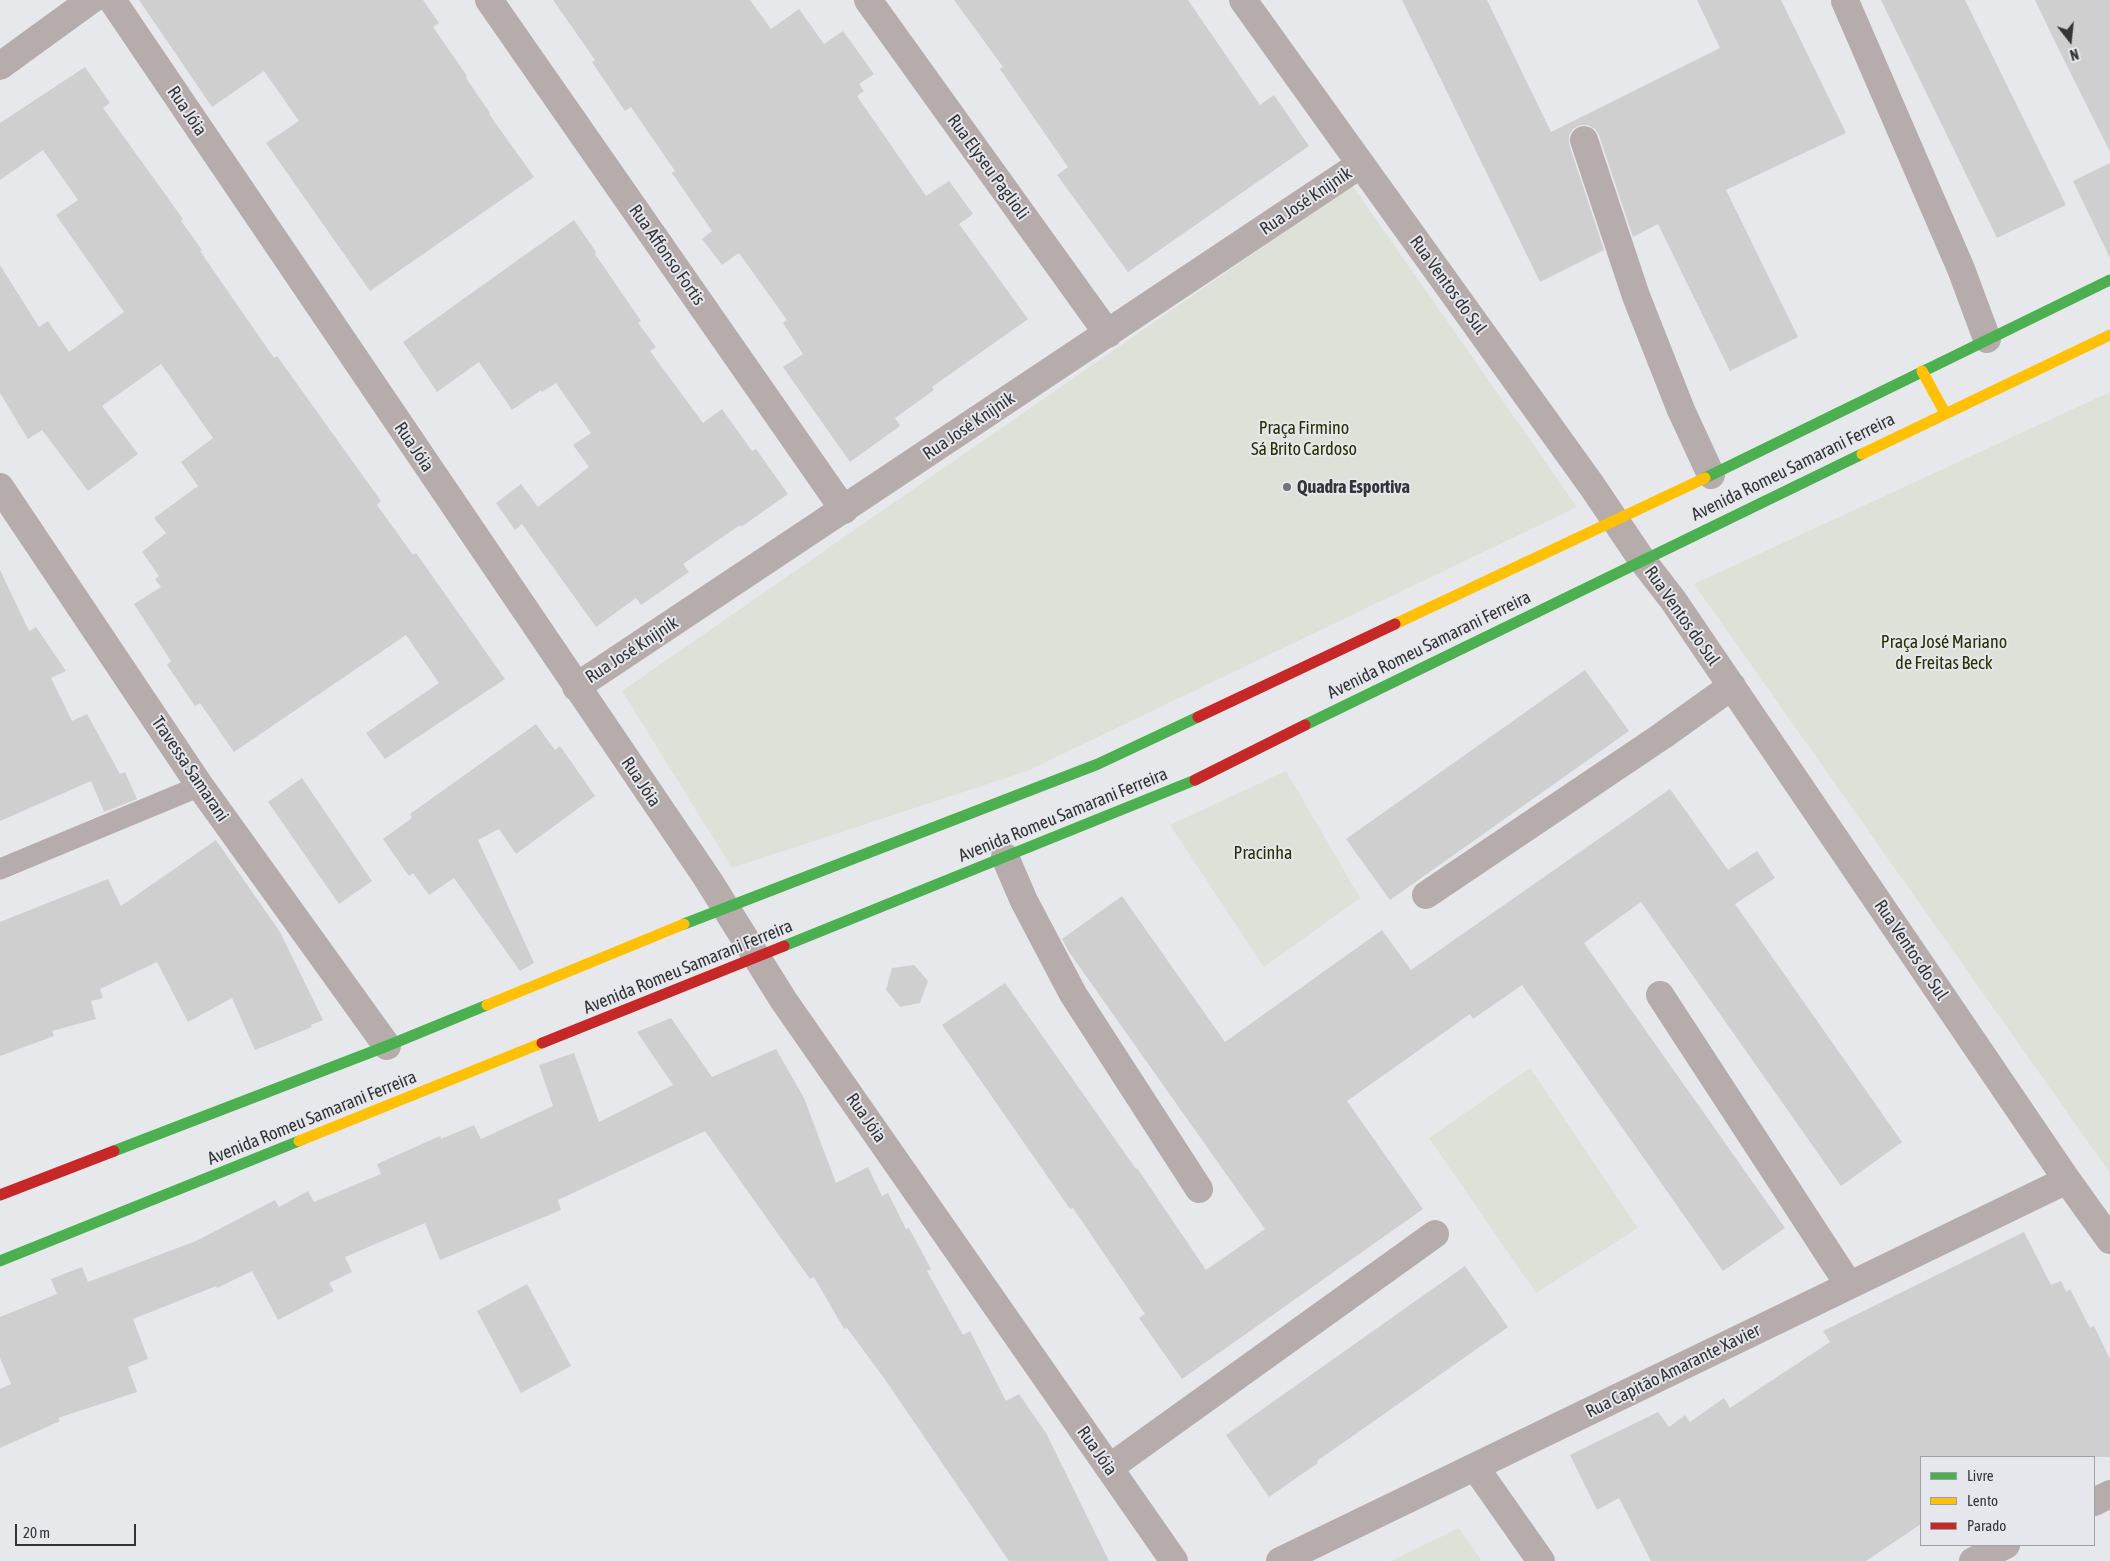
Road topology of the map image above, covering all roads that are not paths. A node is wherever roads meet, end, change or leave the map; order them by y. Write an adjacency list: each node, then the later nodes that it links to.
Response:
1 (92, 0): 7 (street)
2 (112, 0): 22 (street, Rua Jóia)
3 (489, 0): 18 (street, Rua Affonso Fortis)
4 (868, 0): 11 (street, Rua Elyseu Paglioli)
5 (1243, 0): 9 (street, Rua Ventos do Sul)
6 (1845, 1): 13 (street)
7 (0, 66)
8 (1584, 140): 16 (street)
9 (1361, 164): 11 (street, Rua José Knijnik); 19 (street, Rua Ventos do Sul)
10 (2110, 280): 13 (street, Avenida Romeu Samarani Ferreira)
11 (1108, 334): 18 (street, Rua José Knijnik)
12 (2110, 335): 15 (street, Avenida Romeu Samarani Ferreira)
13 (1987, 339): 14 (street, Avenida Romeu Samarani Ferreira)
14 (1922, 371): 15 (street); 16 (street, Avenida Romeu Samarani Ferreira)
15 (1945, 413): 20 (street, Avenida Romeu Samarani Ferreira)
16 (1711, 475): 19 (street, Avenida Romeu Samarani Ferreira)
17 (0, 487): 23 (street, Travessa Samarani)
18 (844, 510): 22 (street, Rua José Knijnik)
19 (1616, 520): 20 (street, Rua Ventos do Sul); 27 (street, Avenida Romeu Samarani Ferreira)
20 (1642, 560): 21 (street, Rua Ventos do Sul); 24 (street, Avenida Romeu Samarani Ferreira)
21 (1732, 686): 26 (street); 31 (street, Rua Ventos do Sul)
22 (576, 687): 27 (street, Rua Jóia)
23 (200, 786): 25 (lane); 30 (street, Travessa Samarani)
24 (1005, 857): 28 (street, Avenida Romeu Samarani Ferreira); 32 (street)
25 (0, 868)
26 (1426, 895)
27 (726, 907): 28 (street, Rua Jóia); 30 (street, Avenida Romeu Samarani Ferreira)
28 (756, 958): 36 (street, Avenida Romeu Samarani Ferreira); 39 (street, Rua Jóia)
29 (1660, 995): 37 (street)
30 (386, 1046): 33 (street, Avenida Romeu Samarani Ferreira)
31 (2066, 1180): 35 (street, Rua Ventos do Sul); 37 (street, Rua Capitão Amarante Xavier)
32 (1199, 1189)
33 (0, 1195)
34 (1435, 1234): 39 (street)
35 (2110, 1240)
36 (0, 1261)
37 (1849, 1285): 38 (street, Rua Capitão Amarante Xavier)
38 (1475, 1467): 44 (street, Rua Capitão Amarante Xavier); 45 (street)
39 (1109, 1468): 43 (street, Rua Jóia)
40 (2110, 1494): 41 (street)
41 (2095, 1502)
42 (2004, 1546): 46 (street)
43 (1174, 1561)
44 (1280, 1561)
45 (1542, 1561)
46 (1973, 1561)

